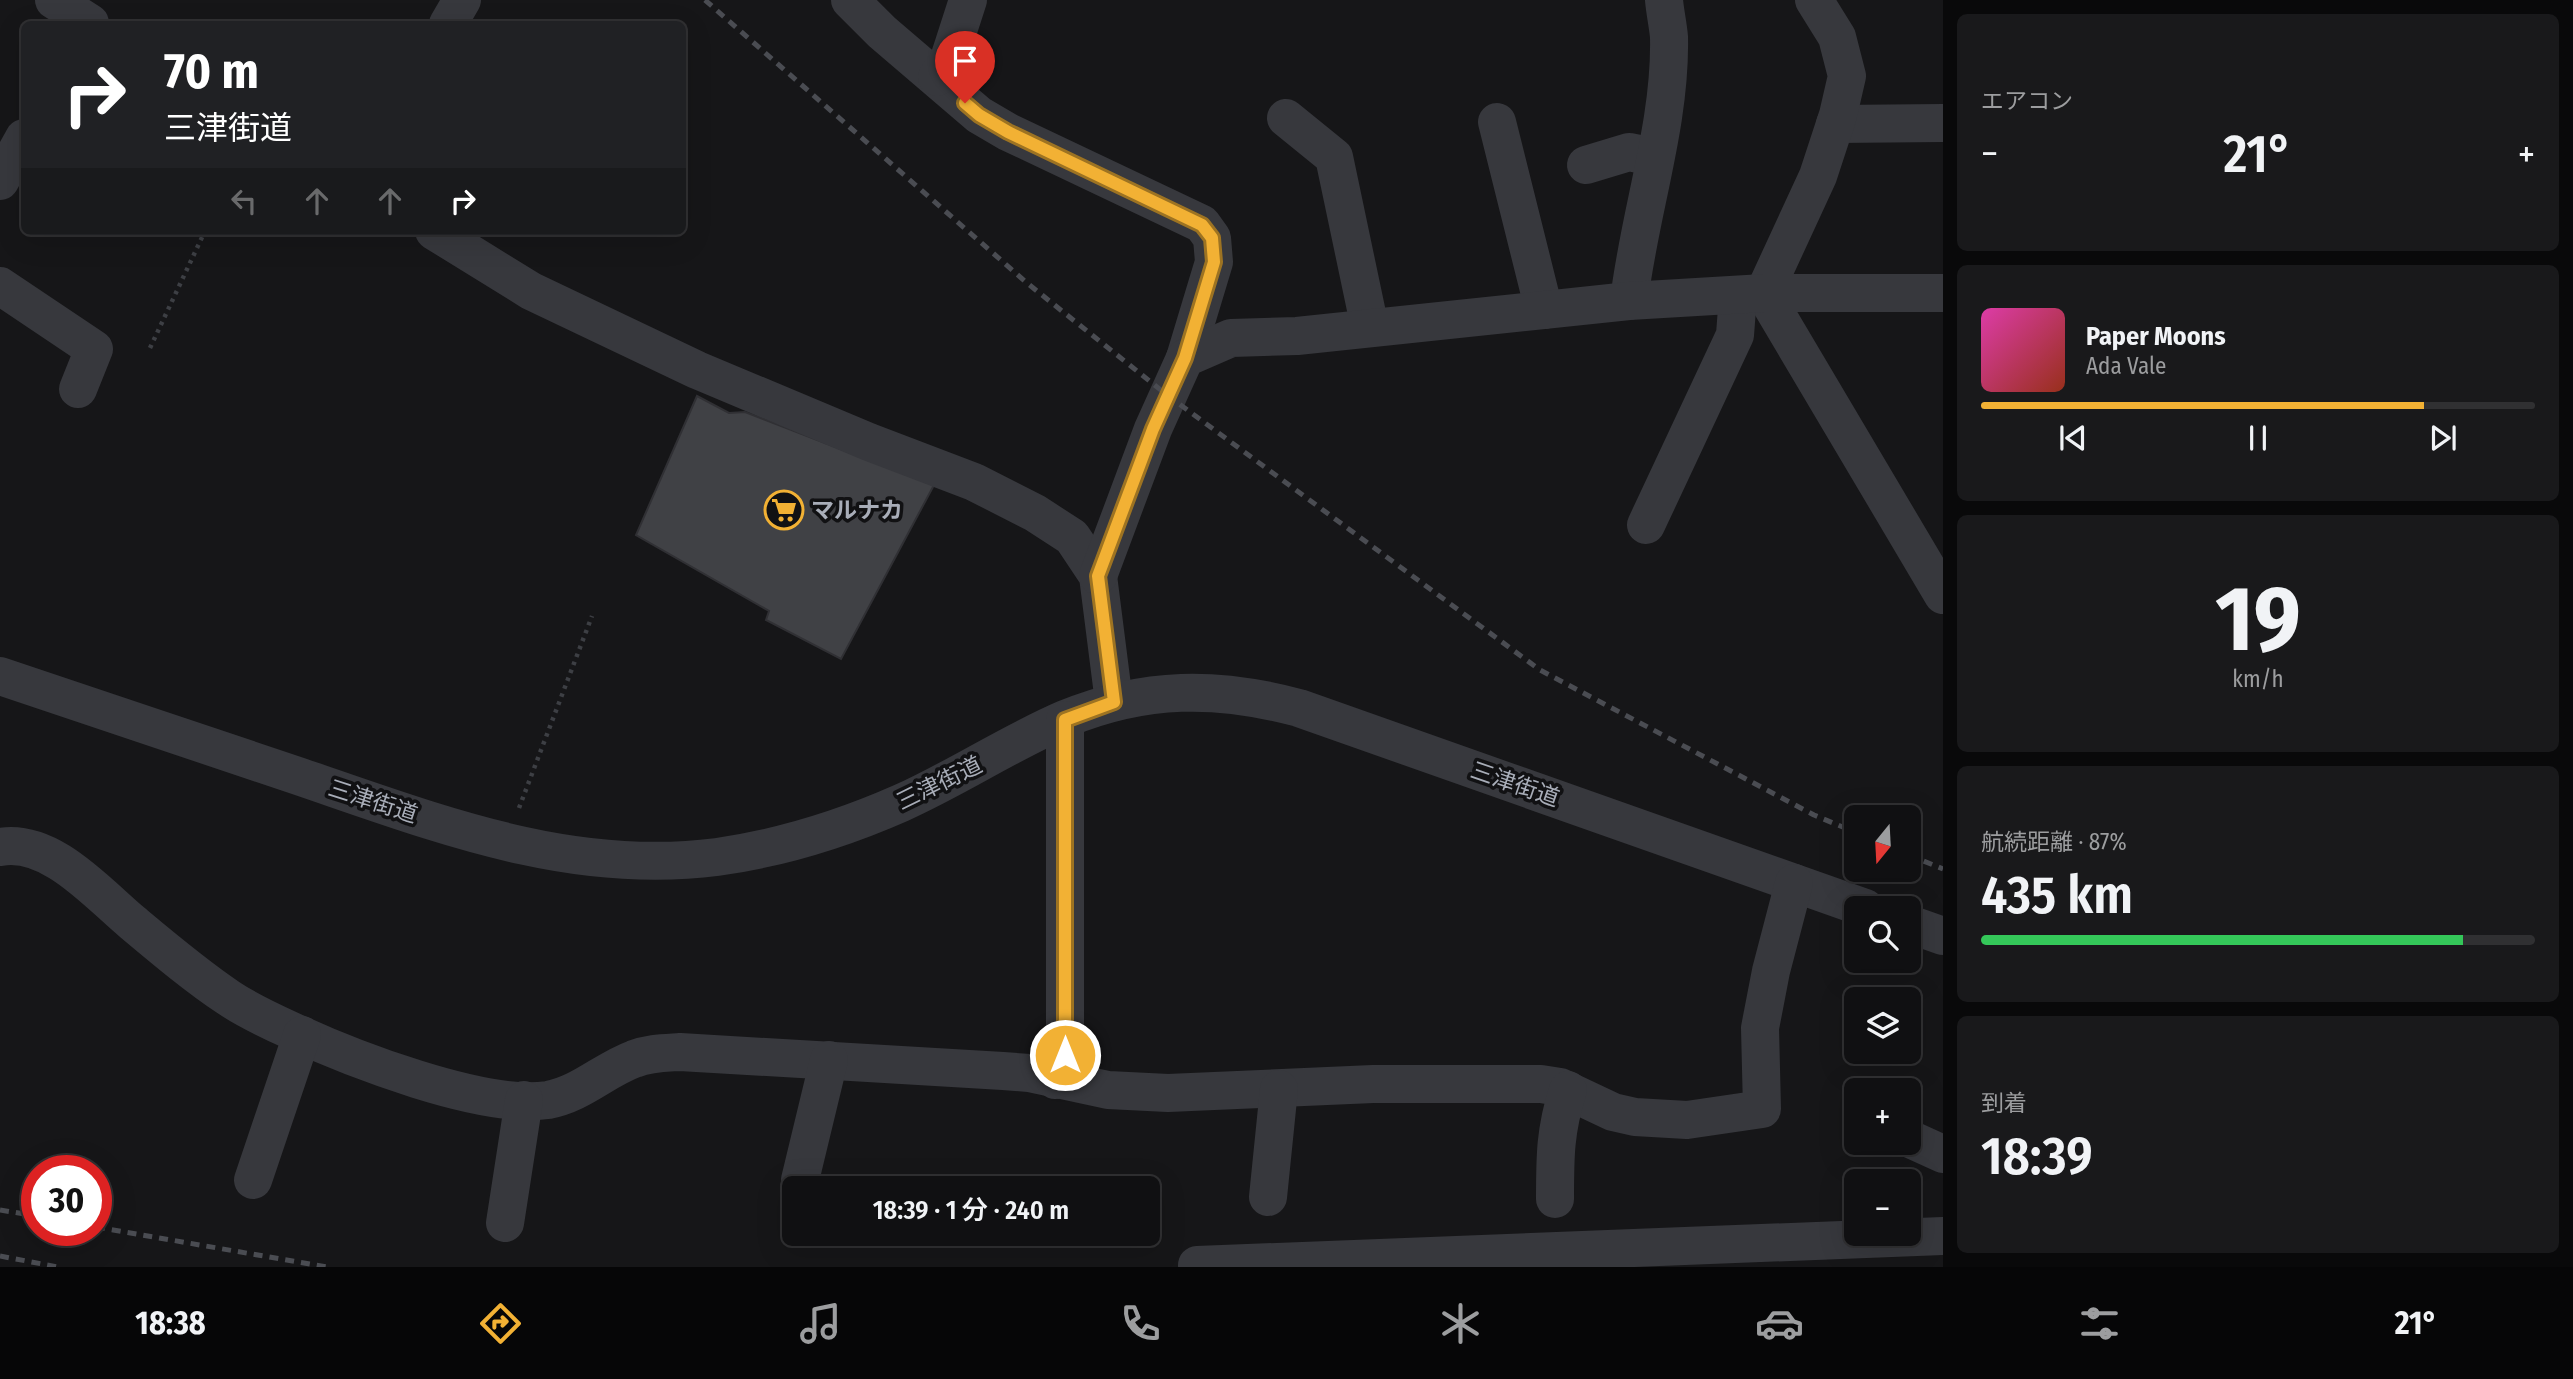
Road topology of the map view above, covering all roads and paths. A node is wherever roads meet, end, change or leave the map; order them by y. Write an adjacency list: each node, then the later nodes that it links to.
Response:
1 (54, 0): 7 (street)
2 (462, 0): 8 (street)
3 (850, 0): 9 (street)
4 (968, 0): 9 (street)
5 (1664, 0): 15 (street)
6 (1814, 0): 13 (street)
7 (93, 16)
8 (450, 21)
9 (937, 77): 27 (street)
10 (1286, 118): 25 (street)
11 (1497, 122): 24 (street)
12 (1943, 123): 13 (street)
13 (1835, 124): 22 (street)
14 (21, 143): 17 (street)
15 (1654, 157): 16 (street); 23 (street)
16 (1586, 164)
17 (0, 181)
18 (203, 235): 26 (path)
19 (440, 235): 30 (street)
20 (0, 286): 28 (street)
21 (1943, 293): 22 (street)
22 (1751, 294): 23 (street); 29 (street); 31 (street)
23 (1629, 301): 24 (street)
24 (1545, 310): 25 (street)
25 (1370, 328): 27 (street)
26 (150, 348)
27 (1185, 358): 30 (street)
28 (78, 389)
29 (1646, 525)
30 (1098, 576): 34 (street)
31 (1943, 595)
32 (592, 616): 36 (path)
33 (0, 676): 36 (street, 三津街道)
34 (1114, 702): 35 (street, 三津街道); 38 (street, 三津街道)
35 (1065, 720): 36 (street, 三津街道); 44 (street)
36 (506, 843)
37 (0, 847): 42 (street)
38 (1794, 883): 39 (street, 三津街道); 46 (street)
39 (1844, 901)
40 (1921, 928): 41 (street)
41 (1943, 936)
42 (302, 1035): 47 (street); 49 (street)
43 (829, 1060): 44 (street); 47 (street); 48 (street)
44 (1055, 1080): 45 (street)
45 (1279, 1089): 46 (street); 50 (street)
46 (1569, 1090): 51 (street)
47 (524, 1101): 52 (street)
48 (801, 1176)
49 (253, 1180)
50 (1268, 1197)
51 (1555, 1199)
52 (505, 1223)
53 (1943, 1236): 54 (street)
54 (1197, 1265)

